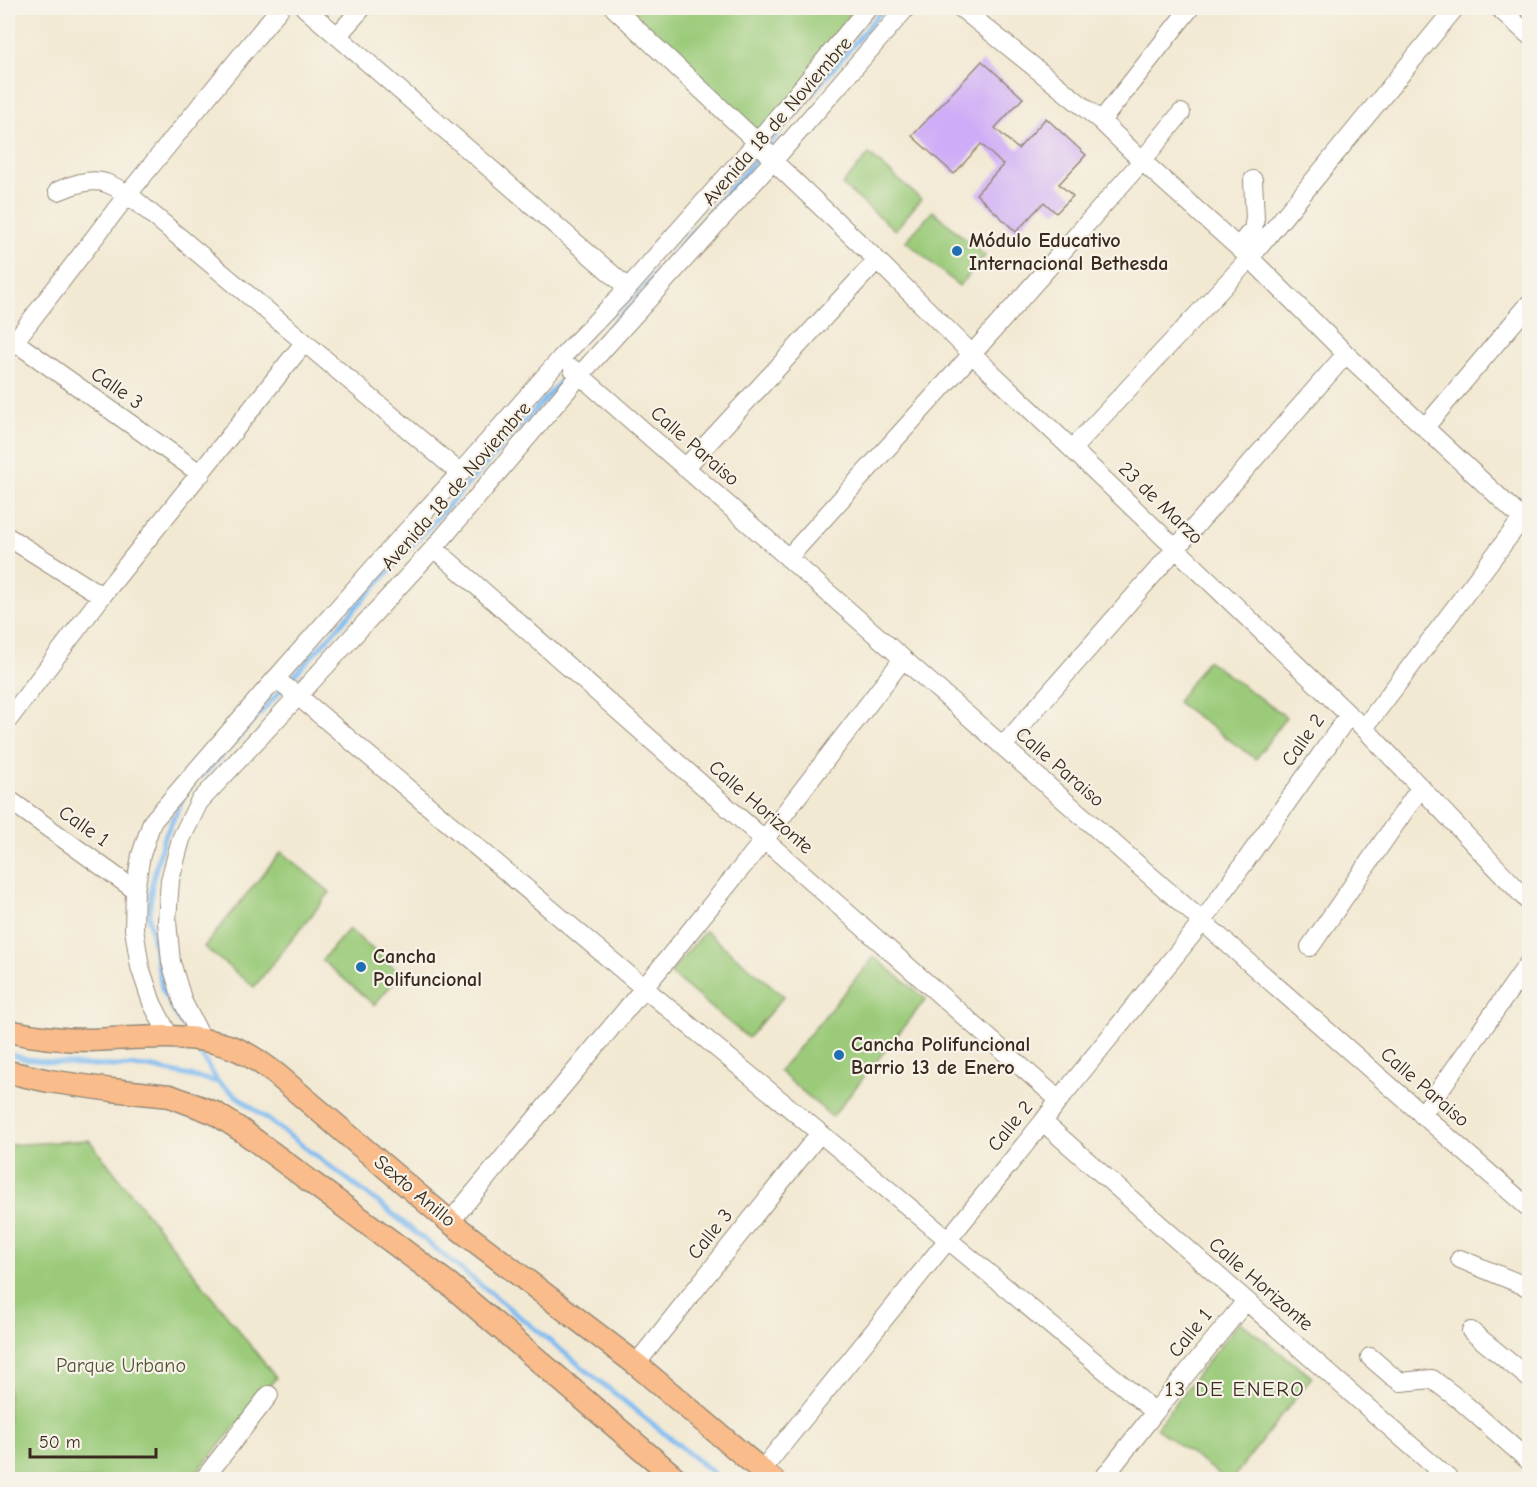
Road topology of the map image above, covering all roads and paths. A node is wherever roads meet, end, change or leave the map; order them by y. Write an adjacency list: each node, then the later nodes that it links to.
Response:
1 (280, 8): 19 (street)
2 (305, 8): 11 (street)
3 (362, 8): 11 (street)
4 (614, 8): 15 (street, 23 de Marzo)
5 (868, 8): 15 (street, Avenida 18 de Noviembre)
6 (906, 8): 15 (street, Avenida 18 de Noviembre)
7 (961, 8): 14 (street)
8 (1190, 8): 14 (street)
9 (1455, 8): 20 (street)
10 (1499, 8): 12 (street)
11 (338, 35): 22 (street)
12 (1530, 36)
13 (1181, 112): 16 (street)
14 (1101, 121): 16 (street)
15 (765, 151): 21 (street, 23 de Marzo); 22 (street, Avenida 18 de Noviembre); 28 (street, Avenida 18 de Noviembre)
16 (1142, 161): 20 (street); 26 (street)
17 (1253, 180): 20 (street)
18 (58, 191): 19 (street)
19 (128, 194): 24 (street); 25 (street)
20 (1244, 252): 27 (street); 30 (street)
21 (877, 260): 26 (street, 23 de Marzo); 31 (street)
22 (627, 288): 28 (street, Avenida 18 de Noviembre)
23 (1530, 303): 29 (street)
24 (9, 343): 33 (street, Calle 3)
25 (304, 343): 32 (street); 33 (street)
26 (972, 354): 30 (street, 23 de Marzo); 38 (street)
27 (1347, 354): 29 (street); 37 (street)
28 (570, 367): 31 (street, Calle Paraiso); 32 (street, Avenida 18 de Noviembre); 36 (street, Avenida 18 de Noviembre)
29 (1425, 427): 34 (street)
30 (1072, 449): 37 (street, 23 de Marzo)
31 (686, 468): 38 (street, Calle Paraiso)
32 (460, 473): 41 (street, Avenida 18 de Noviembre)
33 (201, 474): 39 (street)
34 (1526, 522): 44 (street)
35 (8, 537): 39 (street)
36 (434, 548): 41 (street, Avenida 18 de Noviembre); 48 (street, Calle Horizonte)
37 (1176, 549): 42 (street, 23 de Marzo); 45 (street)
38 (788, 558): 40 (street, Calle Paraiso)
39 (102, 596): 43 (street)
40 (903, 659): 45 (street, Calle Paraiso); 48 (street)
41 (287, 688): 49 (street, Avenida 18 de Noviembre); 54 (street); 57 (street, Avenida 18 de Noviembre)
42 (1349, 715): 44 (street, 23 de Marzo); 51 (street, Calle 2)
43 (8, 720)
44 (1364, 728): 46 (street, 23 de Marzo)
45 (1003, 746): 51 (street, Calle Paraiso)
46 (1421, 787): 50 (street, 23 de Marzo); 52 (street)
47 (8, 799): 49 (street, Calle 1)
48 (764, 840): 54 (street); 59 (street, Calle Horizonte)
49 (135, 890): 56 (street, Avenida 18 de Noviembre)
50 (1530, 903)
51 (1203, 921): 59 (street, Calle 2); 60 (street, Calle Paraiso)
52 (1310, 946)
53 (1530, 961): 60 (street)
54 (644, 988): 62 (street); 64 (street)
55 (8, 1031): 56 (main road, Sexto Anillo)
56 (170, 1038): 57 (main road, Sexto Anillo)
57 (202, 1039): 64 (main road, Sexto Anillo)
58 (8, 1072): 78 (main road)
59 (1059, 1100): 61 (street, Calle 2)
60 (1422, 1115): 63 (street, Calle Paraiso)
61 (1043, 1122): 65 (street, Calle 2); 68 (street, Calle Horizonte)
62 (820, 1132): 65 (street); 71 (street, Calle 3)
63 (1530, 1209)
64 (450, 1222): 71 (main road, Sexto Anillo)
65 (948, 1239): 74 (street); 76 (street, Calle 2)
66 (1460, 1258): 67 (street)
67 (1530, 1288)
68 (1246, 1301): 74 (street, Calle 1); 80 (street, Calle Horizonte)
69 (1472, 1331): 72 (street)
70 (1370, 1357): 75 (street)
71 (636, 1364): 76 (main road, Sexto Anillo)
72 (1530, 1379)
73 (269, 1395): 77 (street)
74 (1155, 1412): 79 (street, Calle 1)
75 (1530, 1462)
76 (767, 1475)
77 (210, 1477)
78 (678, 1479)
79 (1102, 1479)
80 (1450, 1479)

